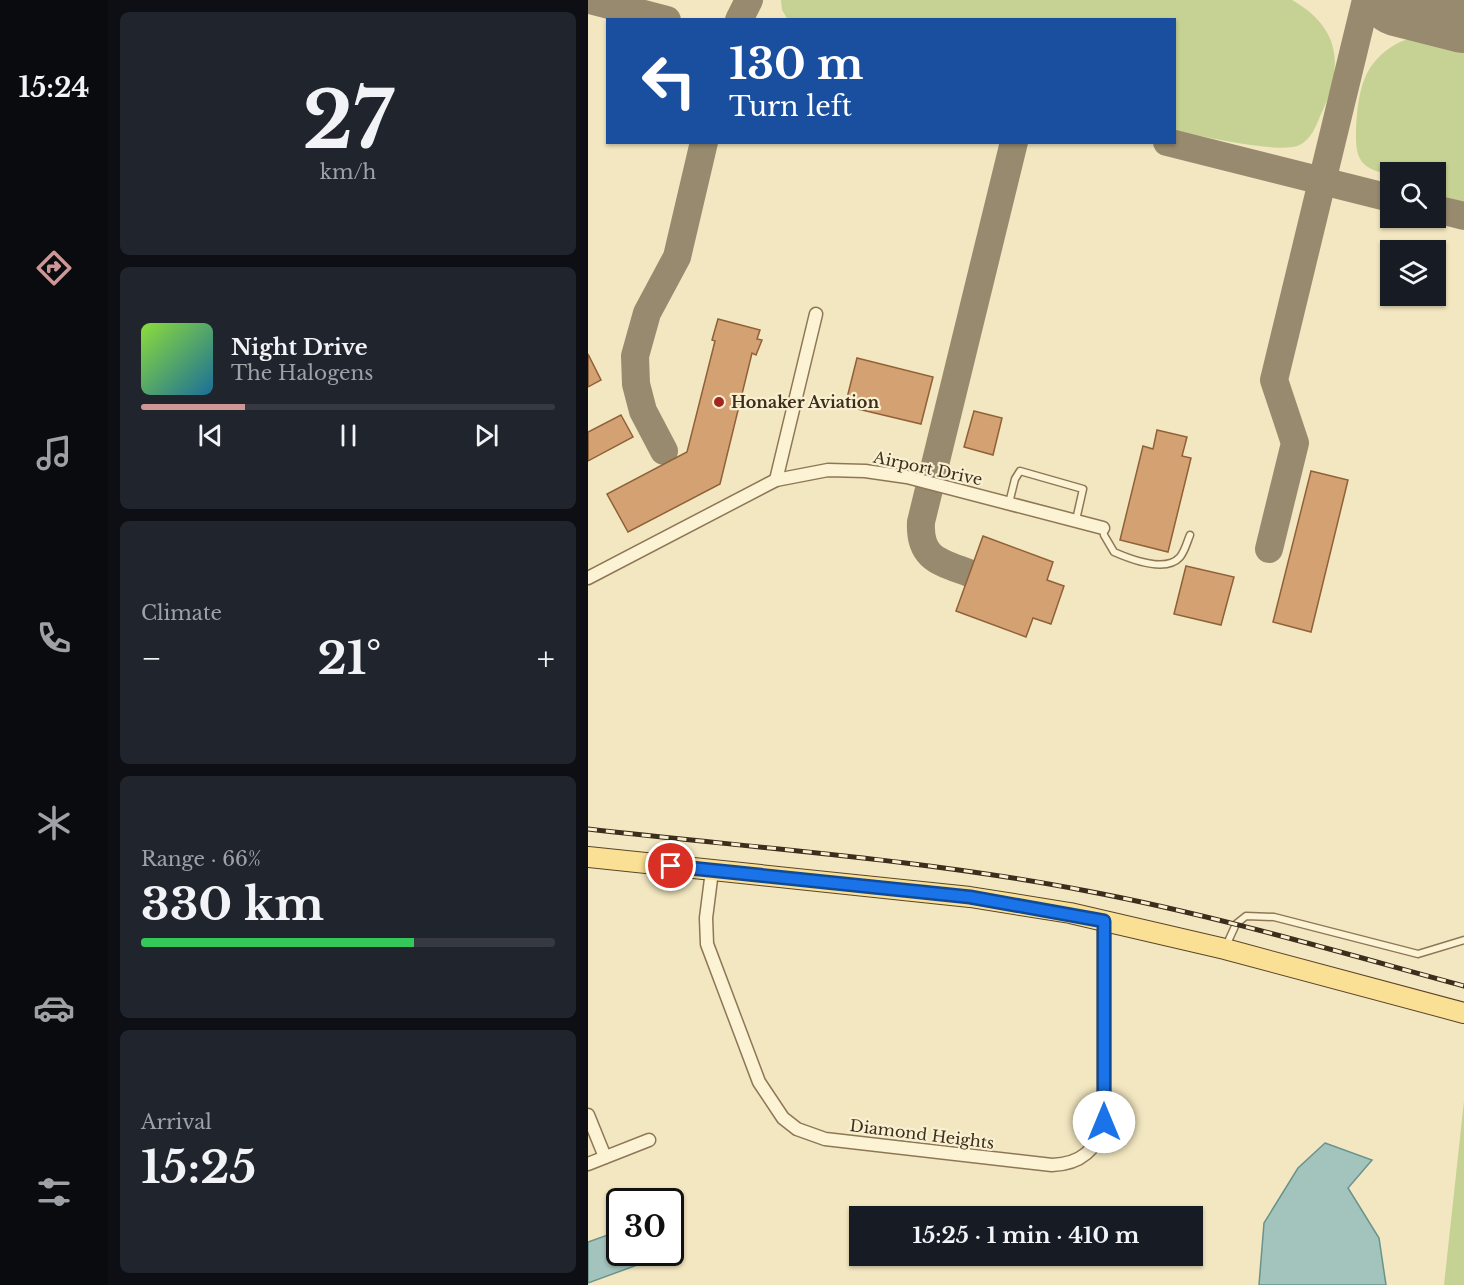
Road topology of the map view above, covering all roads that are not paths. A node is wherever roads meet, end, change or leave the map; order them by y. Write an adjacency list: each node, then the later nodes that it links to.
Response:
1 (816, 314): 2 (street)
2 (776, 480): 3 (street, Airport Drive); 7 (street, Airport Drive)
3 (1009, 503): 4 (street, Airport Drive); 4 (lane)
4 (1076, 520): 5 (street, Airport Drive)
5 (1103, 528): 6 (lane)
6 (1190, 535)
7 (588, 578)
8 (588, 857): 9 (main road)
9 (712, 871): 10 (main road); 10 (street, Diamond Heights)
10 (1104, 921): 12 (main road)
11 (1464, 940): 12 (lane)
12 (1225, 949): 13 (main road)
13 (1460, 1012)
14 (588, 1115): 16 (street)
15 (649, 1140): 16 (street)
16 (605, 1157): 17 (street)
17 (588, 1164)

